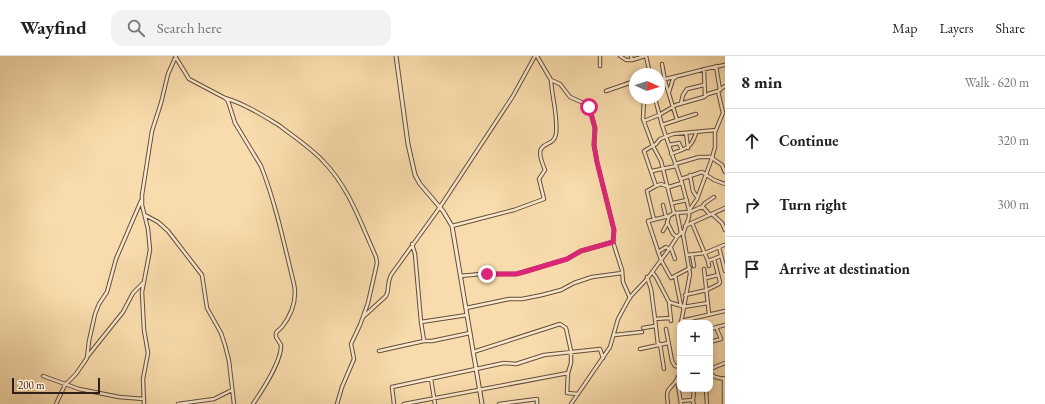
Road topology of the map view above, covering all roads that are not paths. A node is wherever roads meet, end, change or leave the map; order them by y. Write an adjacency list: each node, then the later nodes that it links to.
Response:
1 (175, 56): 26 (street); 60 (street)
2 (396, 56): 64 (street)
3 (536, 56): 17 (street); 64 (street)
4 (600, 56): 11 (street)
5 (620, 56): 8 (street)
6 (631, 56): 8 (street)
7 (645, 56): 8 (street); 13 (street)
8 (632, 60)
9 (662, 64): 14 (street)
10 (725, 65): 12 (street)
11 (600, 66)
12 (716, 66): 15 (street); 22 (street)
13 (648, 68)
14 (663, 68)
15 (704, 69): 16 (street); 20 (street)
16 (676, 76): 18 (street); 24 (street)
17 (551, 80): 75 (street); 81 (street)
18 (665, 80): 24 (street)
19 (629, 83): 23 (street)
20 (704, 85): 25 (street); 29 (street)
21 (725, 86): 22 (street)
22 (719, 90): 25 (street); 32 (street)
23 (606, 92)
24 (669, 93): 30 (street)
25 (705, 96): 29 (street)
26 (225, 98): 118 (street); 168 (street)
27 (643, 104): 35 (street)
28 (656, 104): 33 (street)
29 (681, 104): 30 (street)
30 (673, 107): 33 (street); 34 (street)
31 (696, 114): 34 (street)
32 (724, 114): 37 (street)
33 (659, 115): 35 (street); 36 (street)
34 (677, 120): 36 (street)
35 (644, 121): 41 (street)
36 (662, 125): 40 (street)
37 (716, 130): 39 (street); 46 (street)
38 (686, 133): 39 (street); 40 (street); 43 (street)
39 (696, 133): 43 (street)
40 (666, 136): 41 (street); 42 (street)
41 (653, 146): 48 (street); 49 (street)
42 (669, 146): 44 (street); 45 (street)
43 (688, 148): 44 (street)
44 (682, 150): 45 (street)
45 (672, 154): 47 (street)
46 (713, 158): 47 (street); 50 (street); 51 (street)
47 (676, 165): 48 (street); 53 (street)
48 (663, 169): 49 (street); 57 (street)
49 (652, 171): 56 (street)
50 (725, 172)
51 (707, 174): 52 (street); 55 (street); 58 (street)
52 (690, 175): 53 (street); 58 (street)
53 (681, 179): 54 (street)
54 (682, 183): 57 (street); 61 (street)
55 (725, 184)
56 (656, 186): 57 (street); 72 (street)
57 (668, 187): 62 (street)
58 (697, 197): 67 (street)
59 (714, 197): 65 (street)
60 (142, 199): 70 (street); 140 (street)
61 (687, 200): 62 (street); 67 (street)
62 (673, 203): 68 (street)
63 (663, 205): 71 (street)
64 (440, 207): 75 (street); 82 (street)
65 (701, 208): 67 (street); 69 (street)
66 (725, 208): 69 (street)
67 (690, 211): 68 (street); 76 (street)
68 (676, 213): 71 (street); 79 (street)
69 (711, 214): 74 (street); 77 (street)
70 (145, 215): 107 (street); 154 (street)
71 (668, 216): 72 (street); 73 (street)
72 (654, 220): 86 (street)
73 (667, 222): 78 (street); 80 (street)
74 (692, 223): 76 (street); 87 (street)
75 (452, 226): 103 (street)
76 (685, 226): 79 (street)
77 (725, 230)
78 (663, 231)
79 (682, 232): 80 (street); 89 (street)
80 (677, 237): 85 (street)
81 (613, 242): 101 (street); 103 (street)
82 (412, 244): 118 (street); 122 (street)
83 (724, 245): 84 (street)
84 (719, 247): 87 (street); 90 (street)
85 (670, 249): 86 (street); 91 (street); 93 (street)
86 (658, 252): 93 (street)
87 (705, 253): 88 (street); 94 (street)
88 (692, 254): 89 (street); 95 (street)
89 (687, 255): 97 (street)
90 (721, 256): 92 (street); 99 (street)
91 (675, 259)
92 (714, 259): 94 (street); 102 (street)
93 (661, 260): 100 (street); 104 (street)
94 (708, 261): 96 (street)
95 (694, 266)
96 (709, 266)
97 (690, 268): 104 (street); 109 (street)
98 (704, 269): 106 (street)
99 (725, 271): 102 (street)
100 (652, 272): 105 (street); 111 (street)
101 (622, 273): 110 (street); 114 (street)
102 (717, 273): 106 (street); 108 (street)
103 (460, 276): 114 (street)
104 (675, 276): 113 (street)
105 (648, 278): 110 (street); 119 (street)
106 (706, 278): 108 (street)
107 (143, 283): 140 (street); 161 (street)
108 (707, 290): 109 (street); 112 (street)
109 (686, 295): 113 (street)
110 (630, 298): 131 (street)
111 (669, 302): 113 (street); 119 (street)
112 (708, 303): 113 (street); 116 (street)
113 (683, 306): 120 (street)
114 (466, 308): 117 (street)
115 (725, 312): 116 (street)
116 (708, 314): 121 (street)
117 (467, 315): 122 (street); 130 (street)
118 (363, 317): 169 (street)
119 (655, 319): 124 (street)
120 (681, 320)
121 (688, 320)
122 (421, 322): 132 (street)
123 (725, 325): 125 (street)
124 (655, 326): 126 (street); 135 (street)
125 (716, 327): 127 (street); 133 (street)
126 (643, 328)
127 (713, 328)
128 (666, 329): 134 (street)
129 (642, 332): 131 (street)
130 (470, 333): 132 (street); 139 (street)
131 (614, 335): 141 (street)
132 (424, 341): 137 (street)
133 (713, 341)
134 (668, 343): 135 (street); 143 (street)
135 (659, 345): 136 (street); 145 (street)
136 (640, 349)
137 (379, 351)
138 (571, 351): 139 (street); 141 (street); 146 (street); 147 (street)
139 (473, 352): 146 (street)
140 (87, 358): 153 (street)
141 (603, 358): 159 (street)
142 (725, 363): 144 (street)
143 (677, 366)
144 (713, 368)
145 (664, 369)
146 (476, 370): 150 (street); 155 (street)
147 (568, 373): 155 (street); 159 (street)
148 (713, 375): 152 (street)
149 (43, 376): 153 (street)
150 (431, 379): 160 (street); 170 (street)
151 (677, 379): 177 (street)
152 (724, 379): 179 (street)
153 (65, 385): 161 (street); 164 (street)
154 (232, 390): 166 (street); 167 (street)
155 (479, 390): 160 (street); 173 (street)
156 (679, 392): 162 (street)
157 (694, 392): 163 (street)
158 (706, 392): 178 (street)
159 (578, 394): 176 (street)
160 (434, 398): 171 (street); 172 (street)
161 (144, 399): 165 (street)
162 (681, 402): 163 (street)
163 (694, 403)
164 (56, 404)
165 (144, 404)
166 (178, 404)
167 (234, 404)
168 (253, 404)
169 (337, 404)
170 (394, 404)
171 (404, 404)
172 (435, 404)
173 (482, 404)
174 (499, 404): 175 (street)
175 (537, 404)
176 (571, 404)
177 (668, 404)
178 (707, 404)
179 (724, 404)

